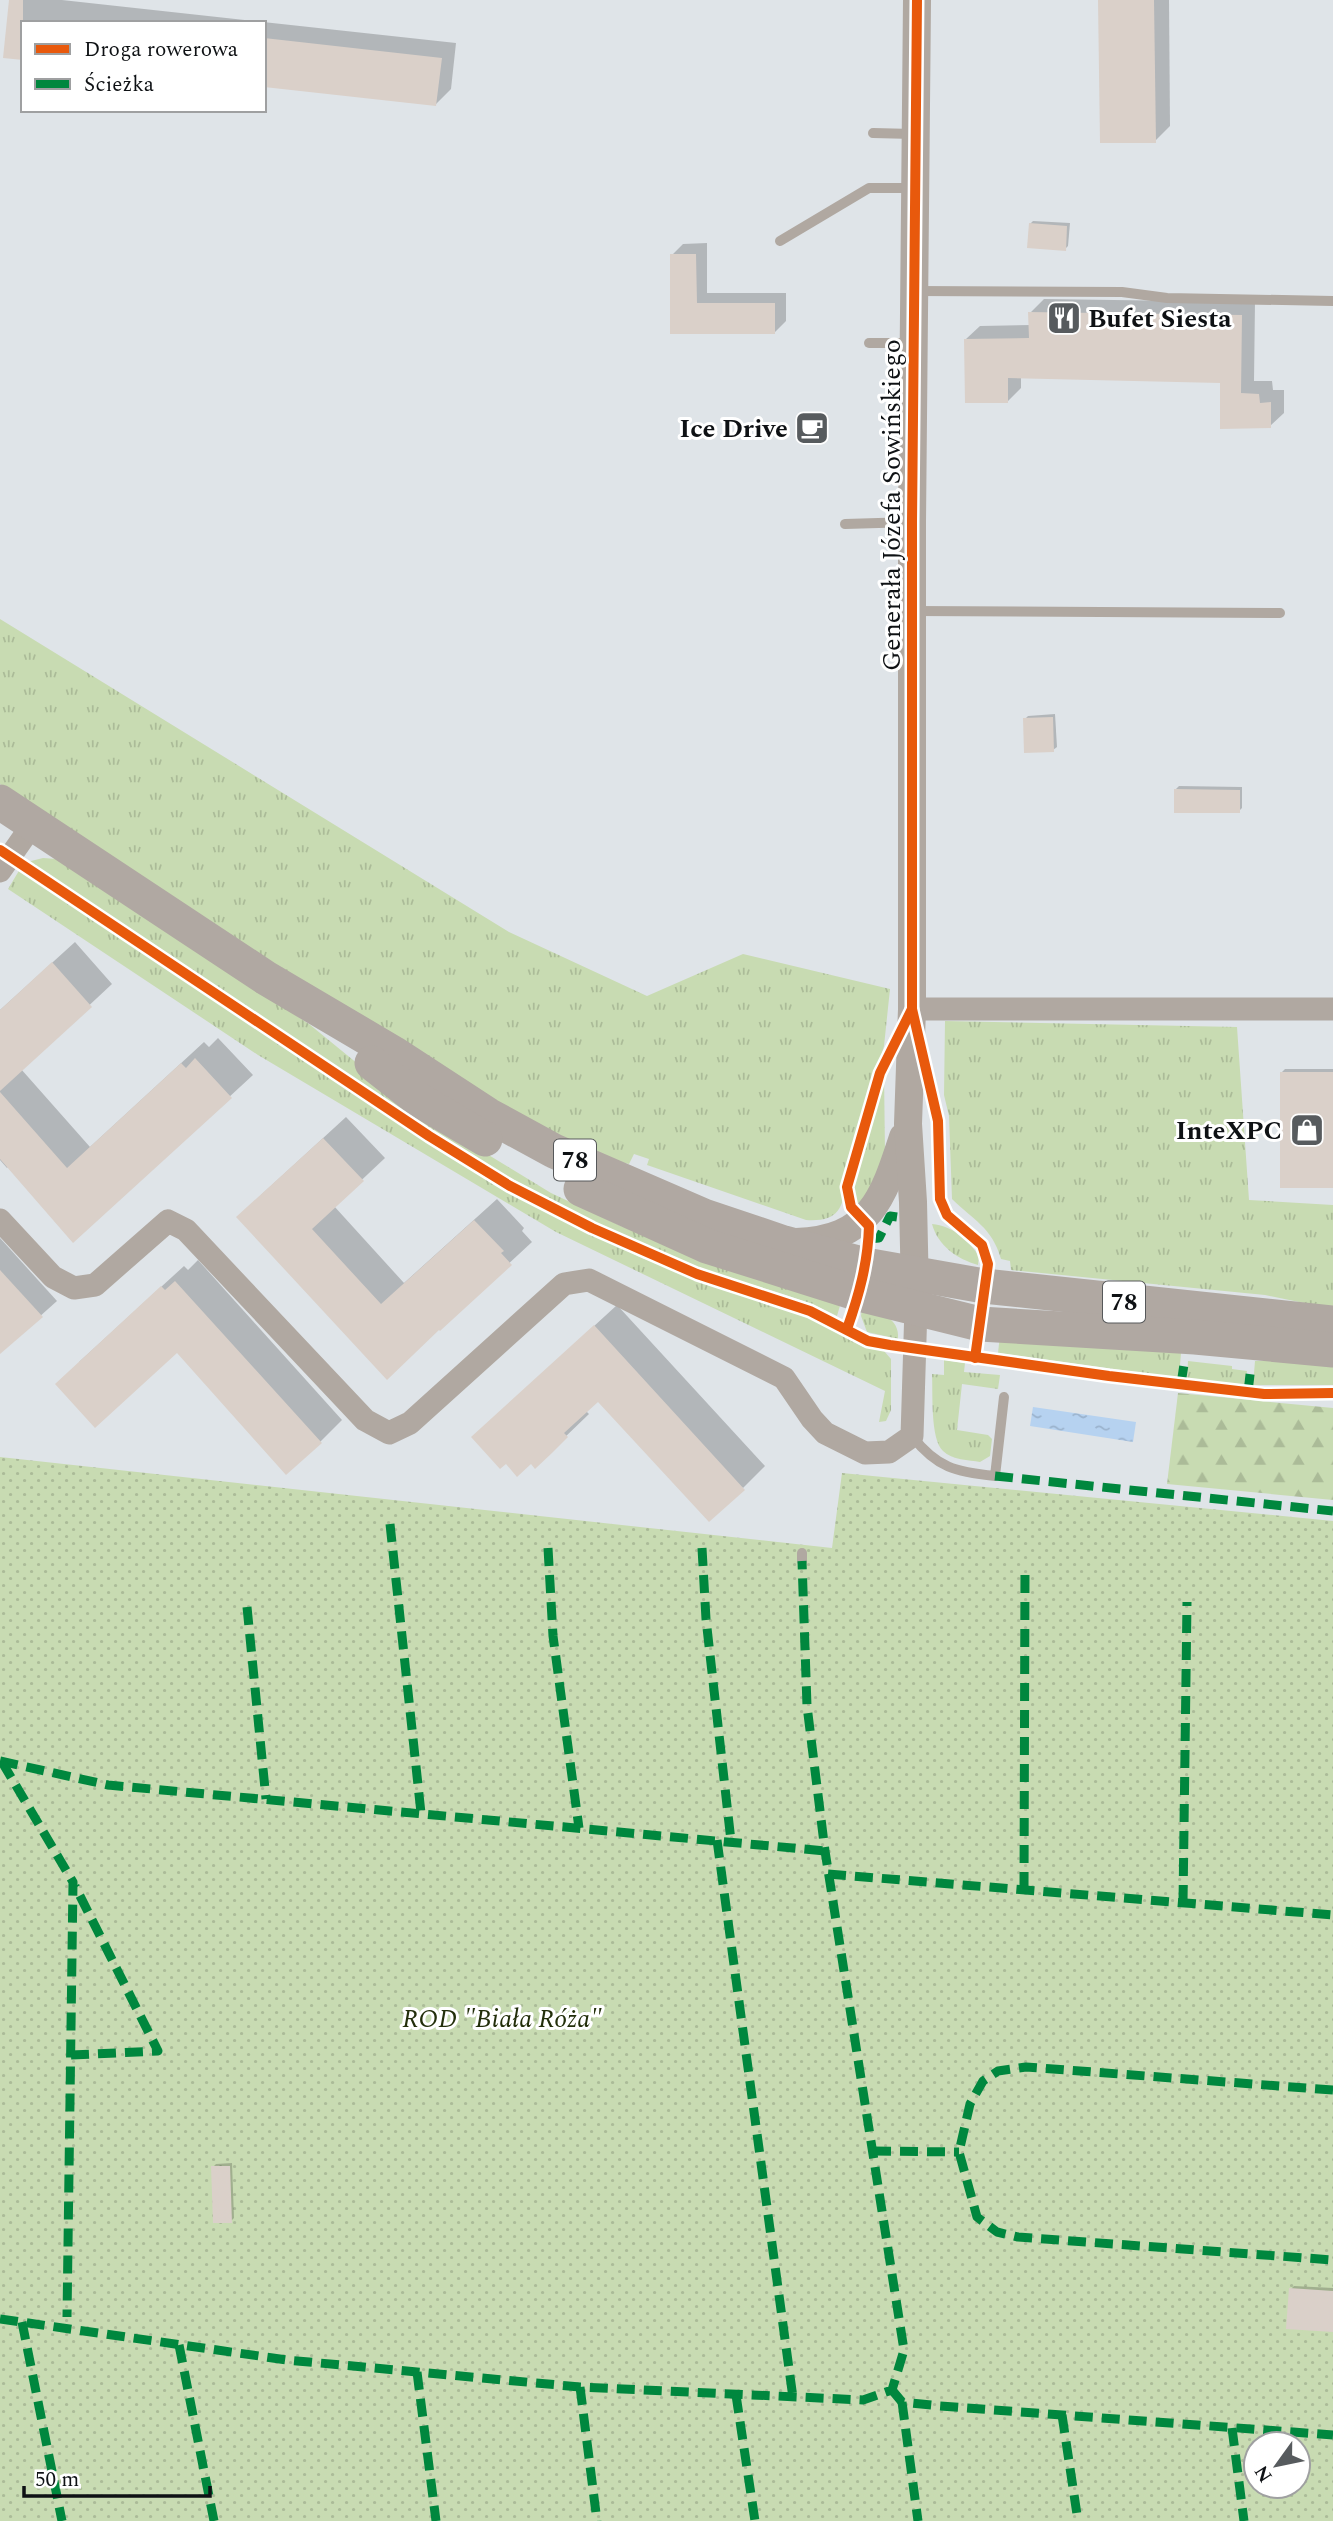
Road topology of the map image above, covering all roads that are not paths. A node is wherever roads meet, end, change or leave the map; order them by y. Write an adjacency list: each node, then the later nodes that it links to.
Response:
1 (917, 0): 3 (street, Generała Józefa Sowińskiego)
2 (873, 134): 3 (lane)
3 (916, 134): 4 (street, Generała Józefa Sowińskiego)
4 (915, 188): 5 (lane); 6 (street, Generała Józefa Sowińskiego)
5 (780, 241)
6 (914, 291): 7 (lane); 9 (street, Generała Józefa Sowińskiego)
7 (1333, 301)
8 (869, 343): 9 (lane)
9 (913, 343): 10 (street, Generała Józefa Sowińskiego)
10 (912, 522): 11 (lane); 12 (street, Generała Józefa Sowińskiego)
11 (845, 524)
12 (913, 611): 13 (lane); 18 (street, Generała Józefa Sowińskiego)
13 (1280, 612)
14 (0, 802): 15 (main road, 78)
15 (33, 824): 16 (street); 17 (main road, 78)
16 (0, 871)
17 (265, 978): 22 (main road, 78); 23 (main road, 78)
18 (912, 1009): 19 (street); 20 (street, Generała Józefa Sowińskiego)
19 (1333, 1009)
20 (908, 1125): 22 (street); 23 (street, Generała Józefa Sowińskiego)
21 (0, 1220): 27 (street)
22 (785, 1243): 23 (main road, 78)
23 (915, 1290): 24 (main road, 78); 25 (main road, 78); 27 (street)
24 (1333, 1323)
25 (1333, 1350)
26 (1004, 1397): 27 (lane)
27 (907, 1440)

